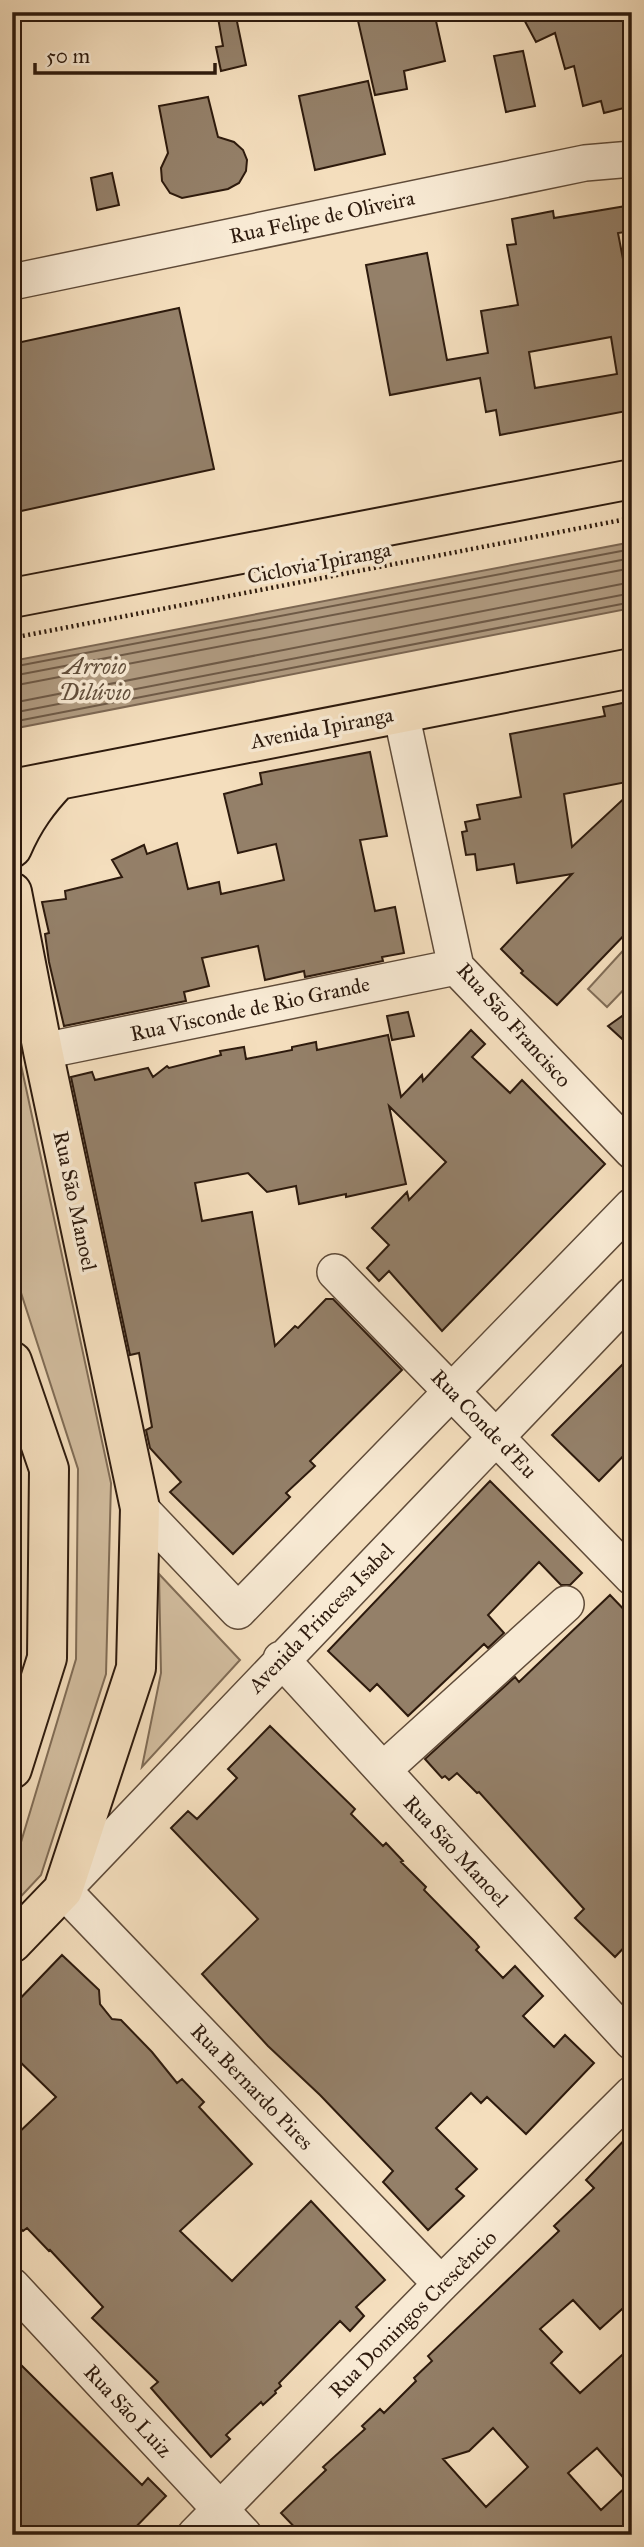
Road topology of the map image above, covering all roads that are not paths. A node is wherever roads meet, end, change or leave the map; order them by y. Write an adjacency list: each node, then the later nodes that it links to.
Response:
1 (632, 159): 2 (street, Rua Felipe de Oliveira)
2 (12, 282)
3 (632, 479): 4 (main road)
4 (12, 598)
5 (632, 668): 6 (main road, Avenida Ipiranga)
6 (401, 713): 7 (main road, Avenida Ipiranga); 11 (street, Rua São Francisco)
7 (58, 779): 8 (main road, Avenida Ipiranga); 9 (main road)
8 (12, 789)
9 (12, 848)
10 (12, 892): 12 (main road, Rua São Manoel)
11 (456, 967): 12 (street, Rua Visconde de Rio Grande); 13 (street, Rua São Francisco)
12 (43, 1051): 20 (main road, Rua São Manoel)
13 (632, 1151)
14 (632, 1206): 18 (street)
15 (335, 1272): 18 (street, Rua Conde d'Eu)
16 (632, 1295): 19 (street, Avenida Princesa Isabel)
17 (12, 1361): 24 (main road)
18 (451, 1390): 19 (street, Rua Conde d'Eu); 20 (street)
19 (496, 1436): 21 (street, Rua Conde d'Eu); 23 (street, Avenida Princesa Isabel)
20 (140, 1508): 26 (main road, Rua São Manoel)
21 (632, 1577)
22 (566, 1604): 25 (street)
23 (281, 1659): 25 (street, Rua São Manoel); 26 (street, Avenida Princesa Isabel)
24 (12, 1769)
25 (383, 1770): 28 (street, Rua São Manoel)
26 (63, 1889): 27 (main road, Avenida Princesa Isabel); 30 (street, Rua Bernardo Pires)
27 (12, 1943)
28 (632, 2042)
29 (632, 2094): 30 (street, Rua Domingos Crescêncio)
30 (441, 2284): 32 (street, Rua Domingos Crescêncio)
31 (12, 2286): 32 (street, Rua São Luiz)
32 (220, 2509): 33 (street, Rua Domingos Crescêncio); 34 (street, Rua São Luiz)
33 (195, 2535)
34 (244, 2535)

